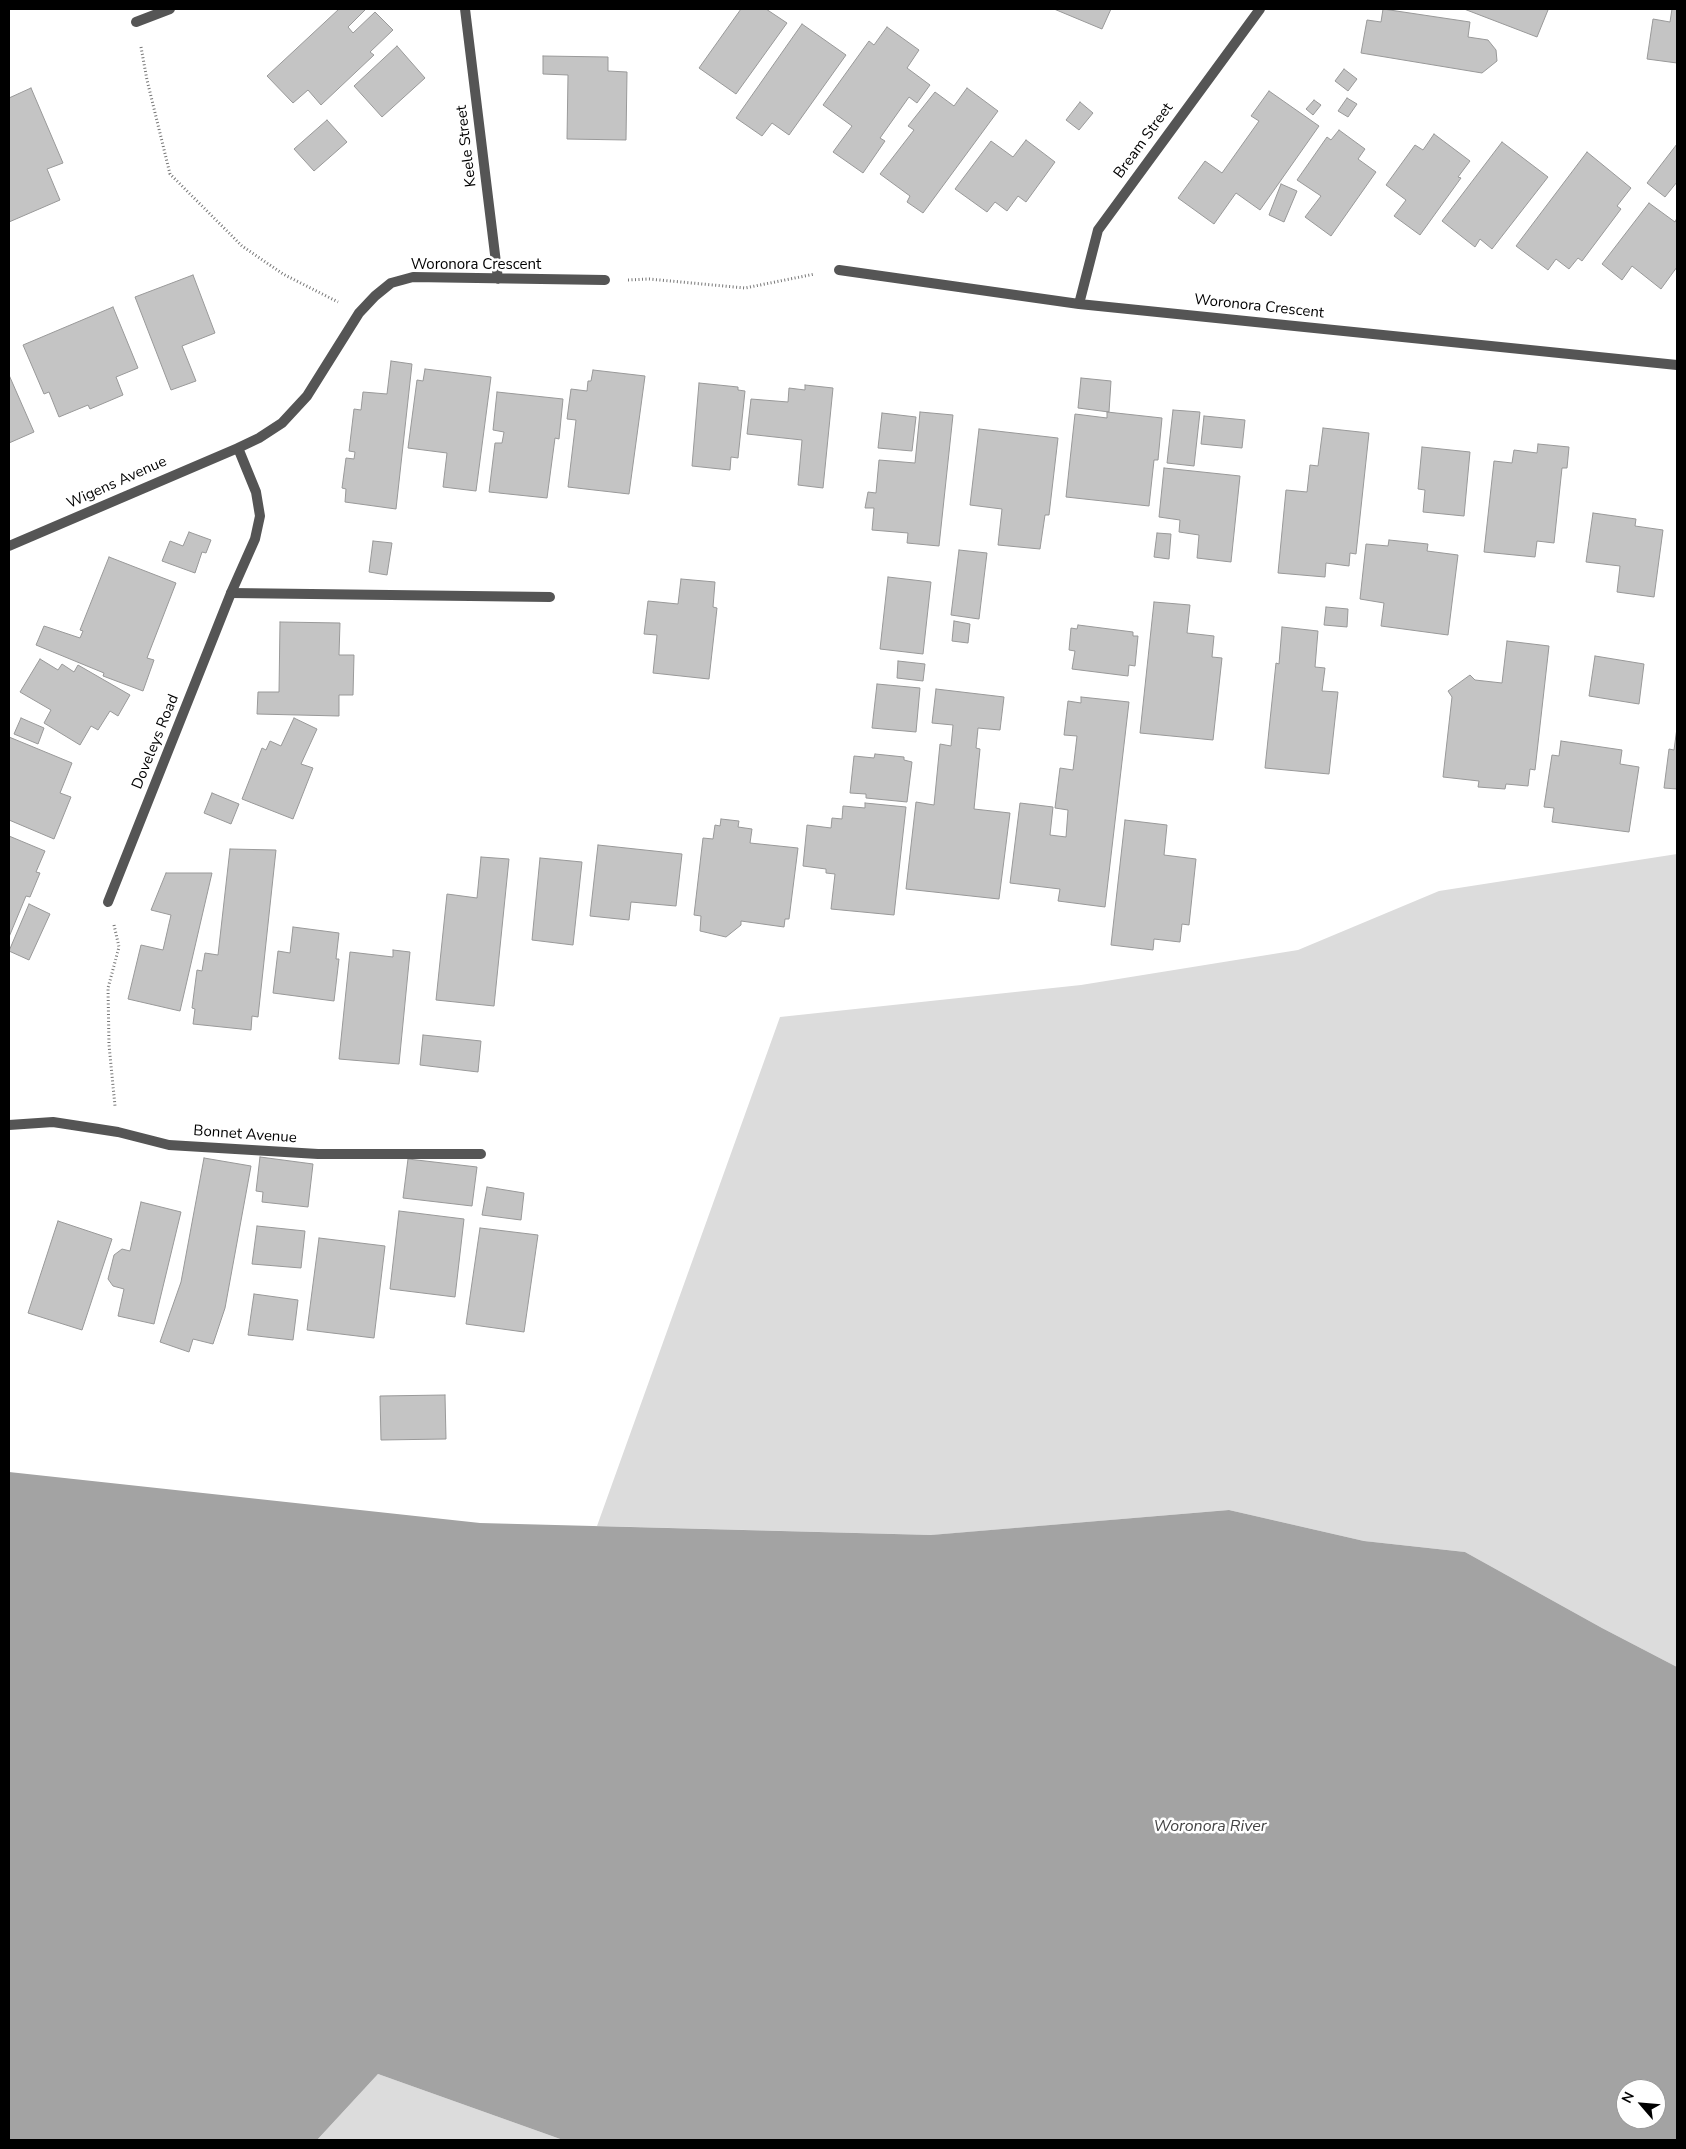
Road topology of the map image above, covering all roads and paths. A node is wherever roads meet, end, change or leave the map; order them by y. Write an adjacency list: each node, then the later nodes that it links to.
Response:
1 (170, 9): 4 (street)
2 (465, 9): 6 (street, Keele Street)
3 (1260, 9): 9 (street, Bream Street)
4 (136, 22): 10 (path)
5 (839, 270): 7 (path); 9 (street, Woronora Crescent)
6 (498, 279): 8 (street, Woronora Crescent); 10 (street, Woronora Crescent)
7 (649, 279)
8 (605, 280)
9 (1079, 304): 11 (street, Woronora Crescent)
10 (359, 313): 12 (street)
11 (1677, 365)
12 (238, 448): 13 (street, Wigens Avenue); 14 (street, Doveleys Road)
13 (9, 546)
14 (232, 593): 15 (street); 16 (street, Doveleys Road)
15 (550, 597)
16 (108, 902): 18 (path)
17 (9, 1125): 18 (street, Bonnet Avenue)
18 (118, 1132): 19 (street, Bonnet Avenue)
19 (481, 1154)

